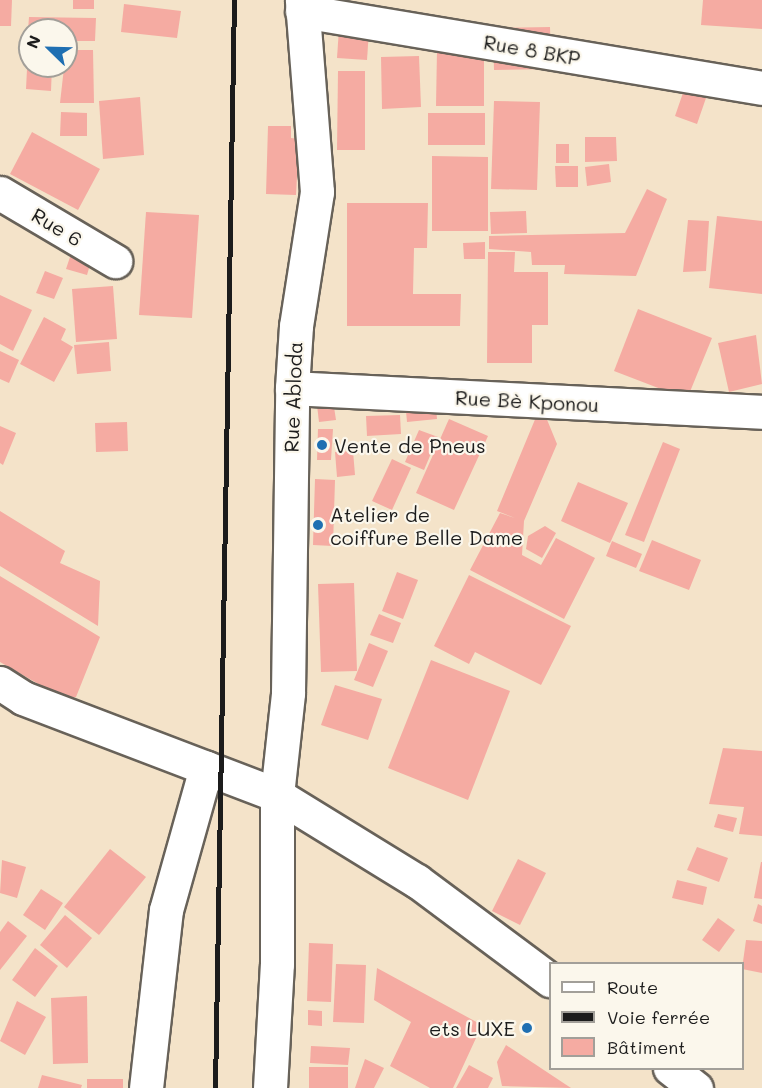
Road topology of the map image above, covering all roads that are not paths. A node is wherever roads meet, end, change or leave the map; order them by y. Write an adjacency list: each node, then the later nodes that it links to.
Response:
1 (302, 6): 2 (street, Rue 8 BKP); 5 (street, Rue Abloda)
2 (762, 88)
3 (0, 193): 4 (street, Rue 6)
4 (115, 261)
5 (292, 388): 6 (street, Rue Bè Kponou); 9 (street, Rue Abloda)
6 (762, 412)
7 (8, 693): 8 (street)
8 (206, 768): 9 (street); 12 (street)
9 (277, 795): 10 (street); 13 (street, Rue Abloda)
10 (549, 979)
11 (673, 1070): 14 (street)
12 (146, 1088)
13 (270, 1088)
14 (696, 1088)

